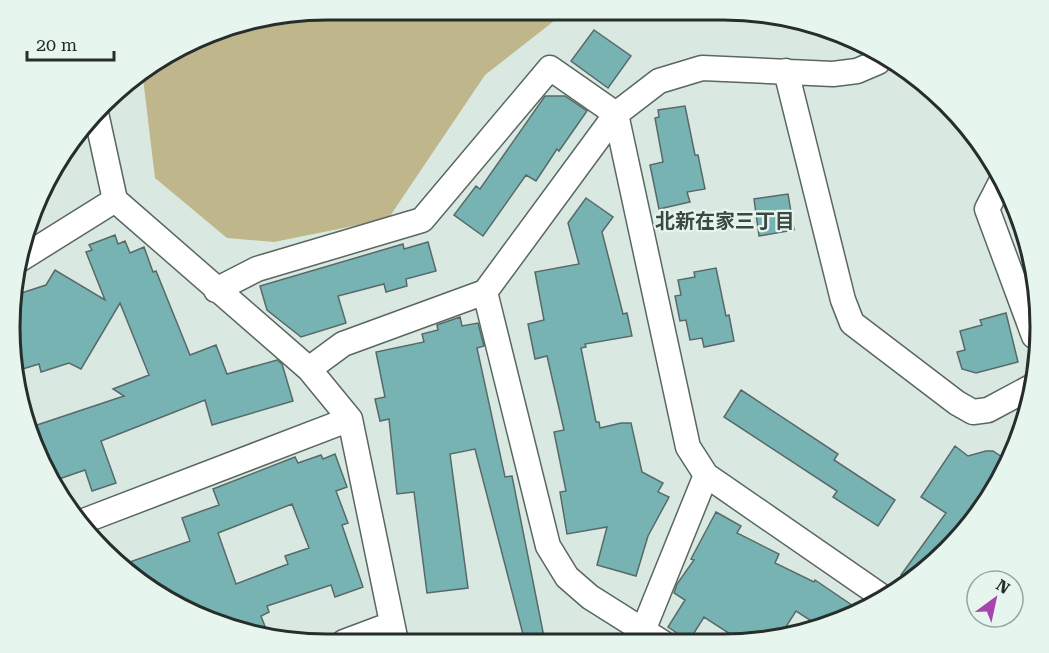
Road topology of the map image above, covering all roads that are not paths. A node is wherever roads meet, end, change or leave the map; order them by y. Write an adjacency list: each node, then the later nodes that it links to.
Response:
1 (878, 62): 2 (street)
2 (786, 71): 3 (street); 12 (street)
3 (616, 114): 8 (street); 9 (street); 14 (street)
4 (98, 122): 6 (street)
5 (997, 189): 10 (street)
6 (115, 200): 7 (street); 8 (street)
7 (28, 254)
8 (216, 290): 11 (street)
9 (485, 292): 11 (street); 18 (street)
10 (1030, 325)
11 (309, 369): 13 (street)
12 (1023, 391)
13 (350, 419): 15 (street); 17 (street)
14 (706, 475): 16 (street); 19 (street)
15 (88, 519)
16 (876, 592)
17 (394, 633)
18 (641, 634)
19 (650, 634)

